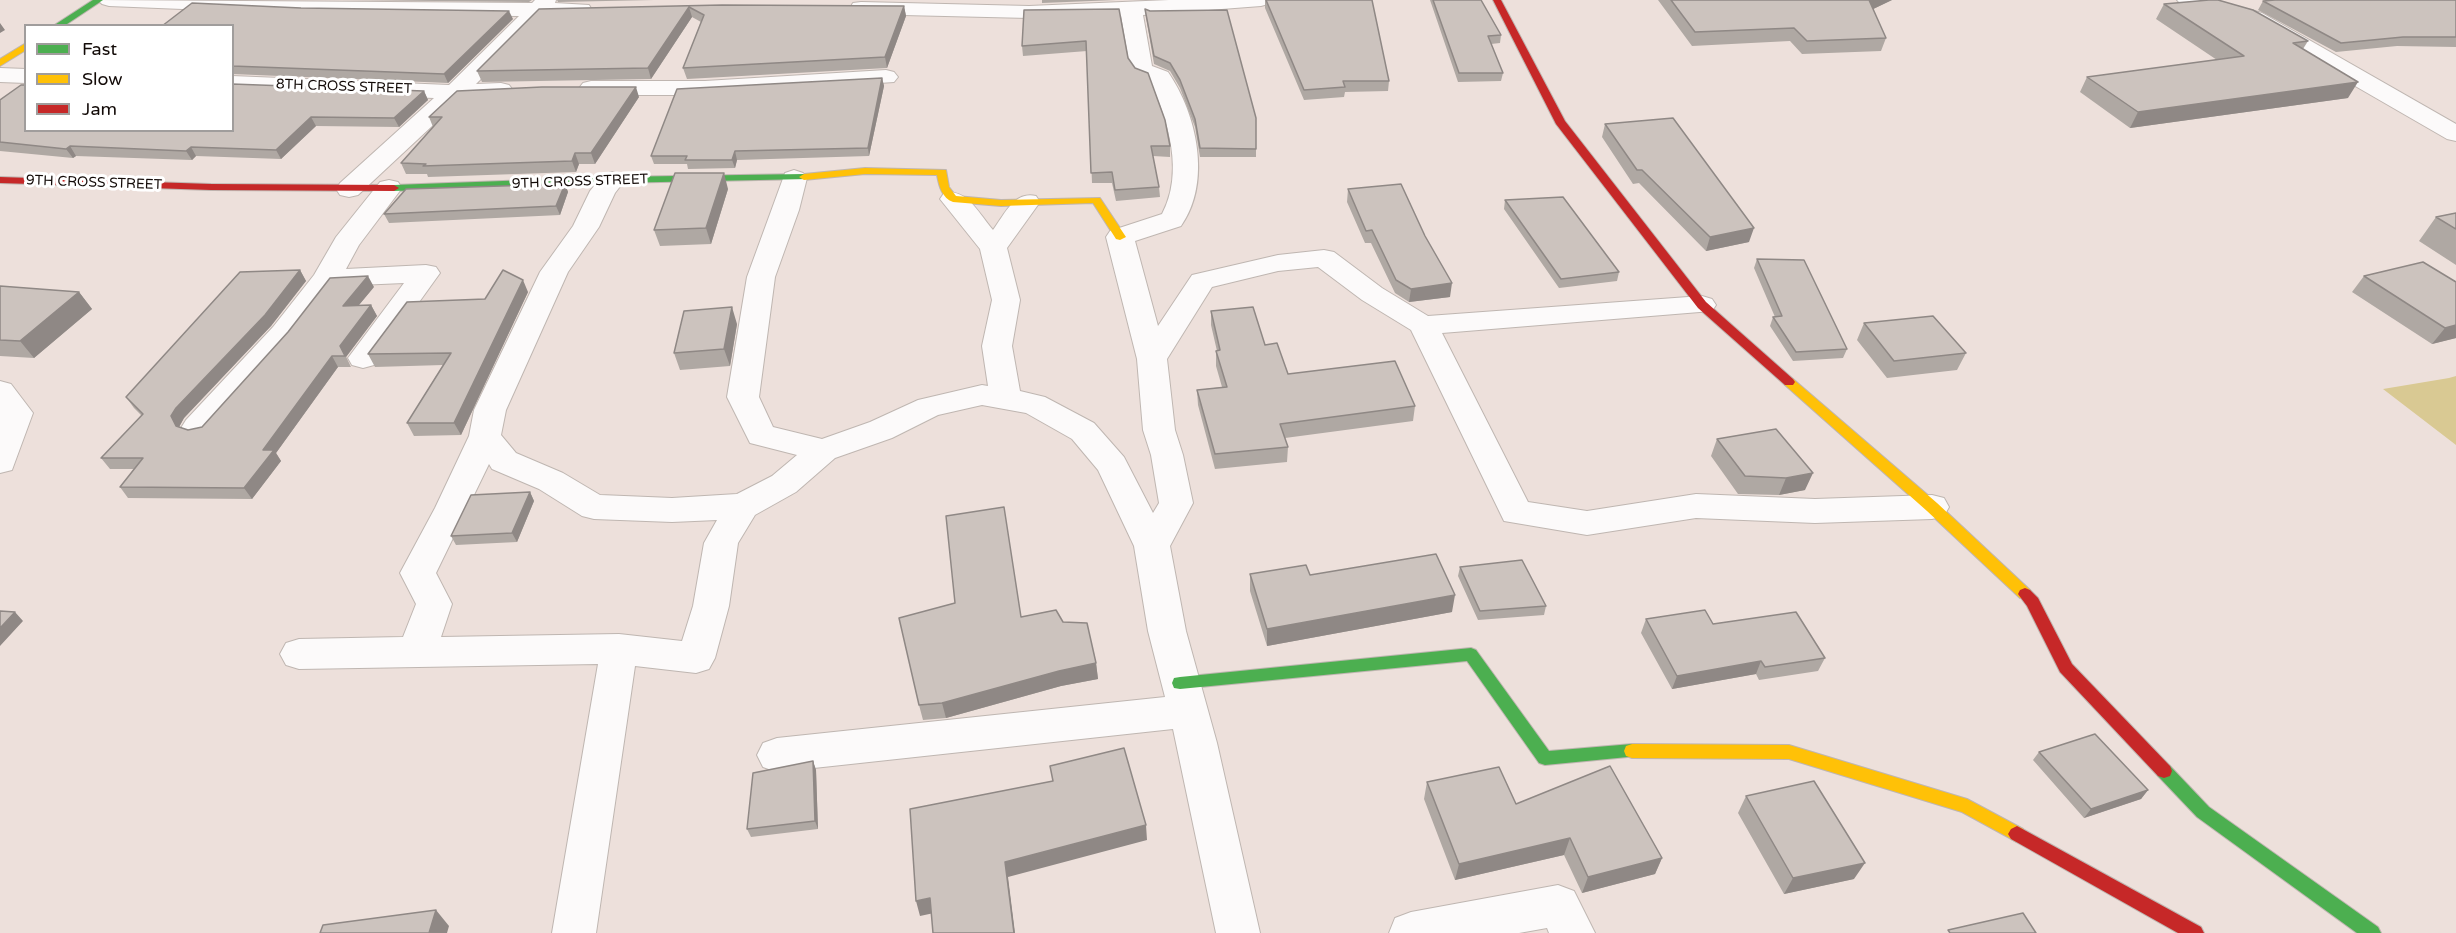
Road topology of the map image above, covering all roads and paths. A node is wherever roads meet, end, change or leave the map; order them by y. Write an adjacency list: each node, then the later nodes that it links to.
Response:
1 (99, 0): 11 (street)
2 (109, 0): 6 (street)
3 (1249, 0): 9 (street)
4 (1497, 0): 32 (street)
5 (2188, 0): 21 (street)
6 (542, 5): 10 (street); 20 (street)
7 (1031, 6): 8 (street); 9 (street)
8 (842, 8)
9 (1131, 9): 29 (street)
10 (602, 10)
11 (60, 24)
12 (24, 47): 13 (street)
13 (0, 63)
14 (0, 75): 15 (street)
15 (24, 76)
16 (886, 77): 18 (street)
17 (234, 83): 20 (street, 8TH CROSS STREET)
18 (568, 88)
19 (524, 89): 20 (street, 8TH CROSS STREET)
20 (455, 92): 26 (street)
21 (2456, 134)
22 (794, 178): 24 (street, 9TH CROSS STREET); 27 (street, 9TH CROSS STREET); 40 (street)
23 (0, 180): 26 (street, 9TH CROSS STREET)
24 (612, 180): 25 (street, 9TH CROSS STREET); 39 (street)
25 (389, 188): 26 (street, 9TH CROSS STREET); 31 (street)
26 (349, 189)
27 (953, 199): 28 (street); 30 (street)
28 (1027, 202): 29 (street); 30 (street)
29 (1120, 237): 35 (street)
30 (993, 248): 37 (street)
31 (327, 278): 34 (street); 38 (street)
32 (1702, 305): 33 (street); 43 (street)
33 (1424, 325): 35 (street); 43 (street)
34 (363, 358)
35 (1152, 359): 44 (street)
36 (0, 391): 41 (street)
37 (1006, 399): 40 (street); 44 (street)
38 (197, 428)
39 (485, 436): 42 (street); 46 (street)
40 (823, 450): 42 (street)
41 (0, 462)
42 (743, 506): 45 (street)
43 (1932, 507): 55 (street)
44 (1152, 546): 48 (street)
45 (620, 649): 46 (street); 50 (street)
46 (416, 653): 47 (street)
47 (299, 654)
48 (1184, 697): 49 (street); 51 (street); 54 (street)
49 (777, 755)
50 (580, 928)
51 (1238, 933)
52 (1411, 933): 53 (street)
53 (1573, 933)
54 (2195, 933)
55 (2372, 933)

